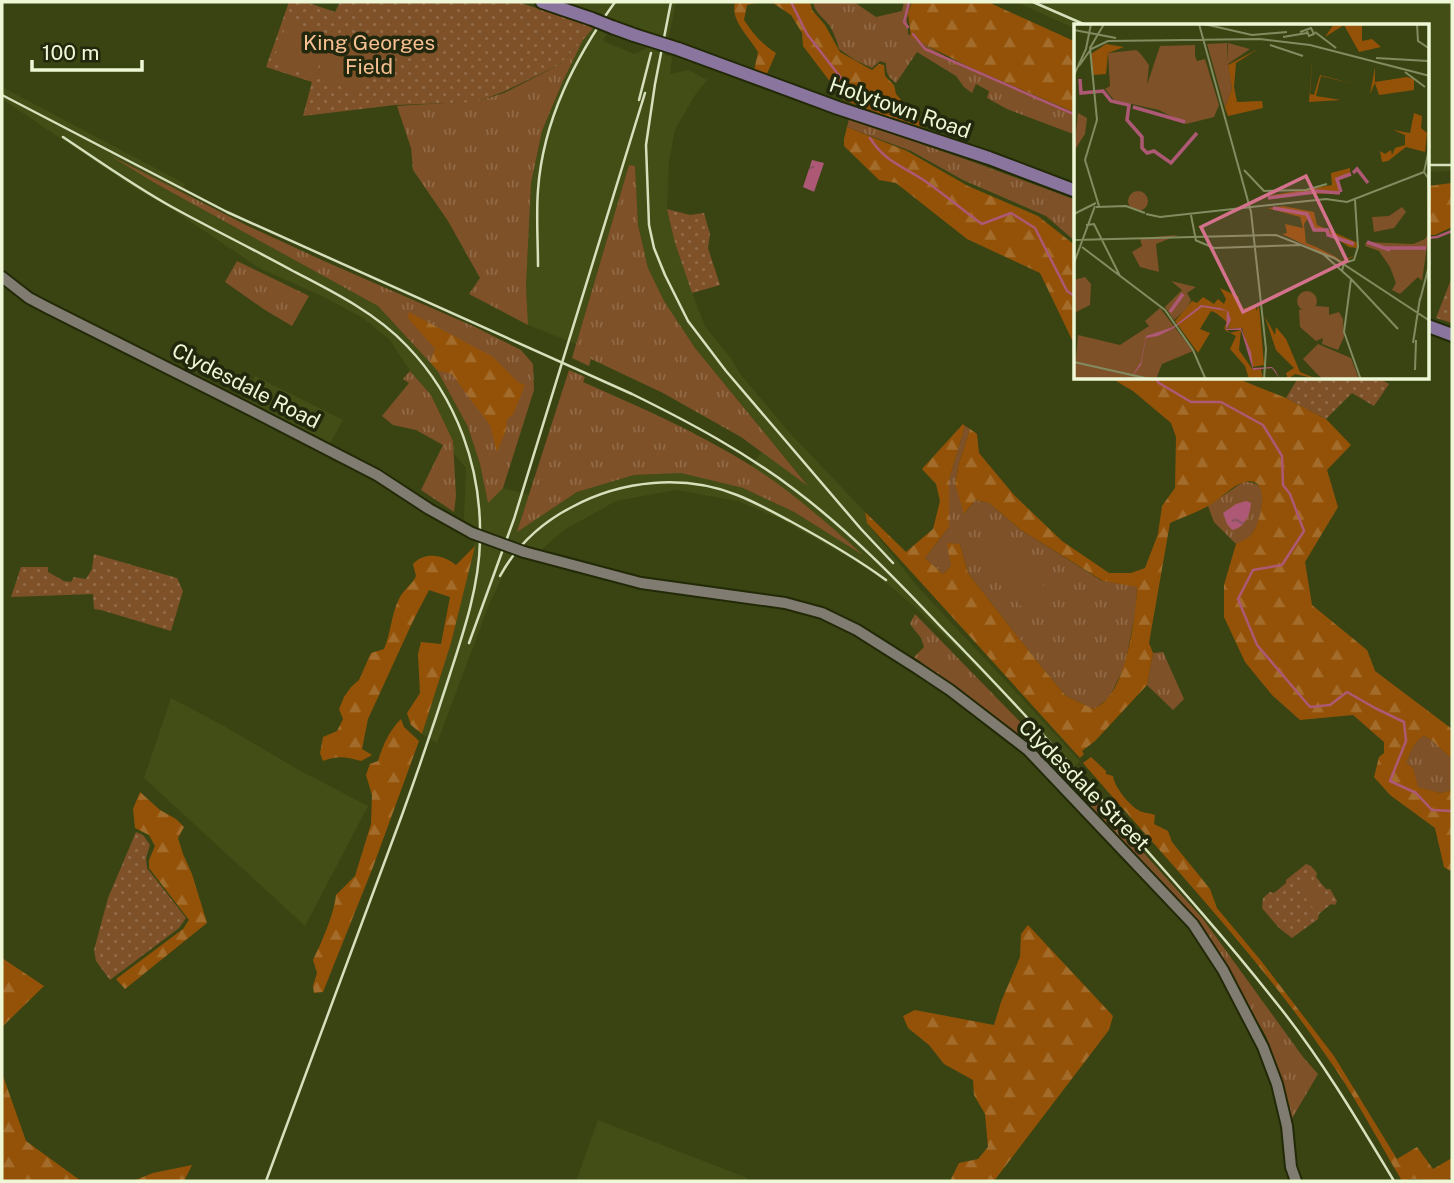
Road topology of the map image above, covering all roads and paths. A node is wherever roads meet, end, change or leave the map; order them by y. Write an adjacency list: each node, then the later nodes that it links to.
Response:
1 (542, 2): 2 (main road, Holytown Road, bridge)
2 (1074, 190)
3 (2, 277): 6 (main road, Clydesdale Road, bridge)
4 (1430, 327): 5 (main road)
5 (1452, 335)
6 (524, 552): 7 (main road, Clydesdale Street)
7 (1296, 1181)

